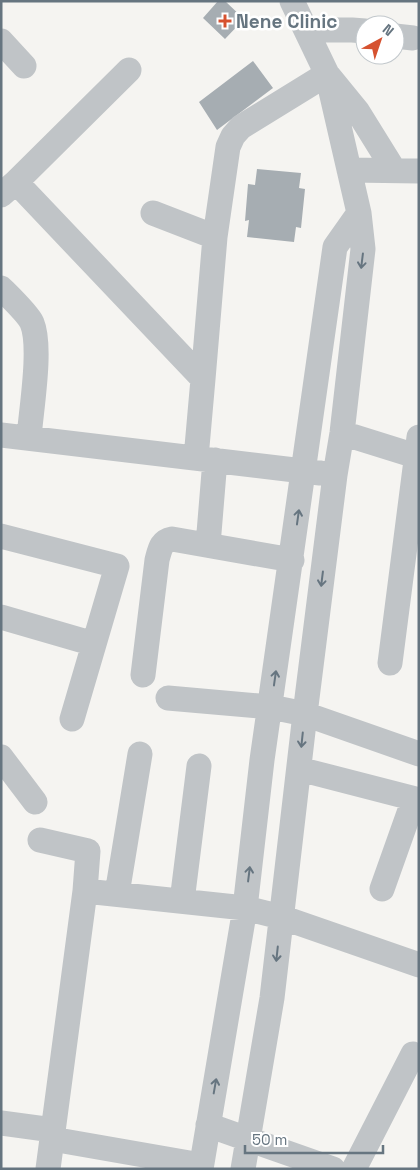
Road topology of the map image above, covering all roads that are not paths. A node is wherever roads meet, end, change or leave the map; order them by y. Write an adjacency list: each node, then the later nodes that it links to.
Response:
1 (292, 1): 2 (street)
2 (306, 30): 3 (street); 7 (street)
3 (355, 30)
4 (1, 41): 5 (street)
5 (24, 66)
6 (129, 70): 10 (street)
7 (327, 74): 8 (street); 9 (street); 13 (street)
8 (349, 170): 9 (street); 12 (street)
9 (407, 171)
10 (9, 188): 15 (street)
11 (153, 213): 13 (street)
12 (359, 213): 16 (street, one-way to 16); 21 (street)
13 (215, 237): 15 (street)
14 (1, 288): 18 (street)
15 (203, 379): 20 (street)
16 (342, 433): 19 (street); 22 (street)
17 (1, 435): 18 (street)
18 (29, 438): 20 (street)
19 (418, 450): 28 (street)
20 (206, 459): 21 (street); 24 (street)
21 (305, 472): 22 (street); 25 (street, one-way to 21)
22 (335, 475): 32 (street, one-way to 32)
23 (1, 536): 27 (street)
24 (208, 545): 25 (street); 29 (street)
25 (292, 560): 31 (street, one-way to 25)
26 (1, 617): 27 (street)
27 (94, 644): 33 (street)
28 (390, 663)
29 (143, 675)
30 (168, 698): 31 (street)
31 (271, 707): 32 (street); 46 (street, one-way to 31)
32 (305, 714): 35 (street); 38 (street, one-way to 38)
33 (72, 719)
34 (140, 754): 44 (street)
35 (419, 754)
36 (1, 757): 40 (street)
37 (199, 766): 45 (street)
38 (299, 769): 39 (street); 47 (street)
39 (417, 799): 42 (street)
40 (35, 802)
41 (40, 840): 43 (street)
42 (382, 889)
43 (85, 892): 44 (street); 52 (street)
44 (117, 894): 45 (street)
45 (182, 901): 46 (street)
46 (245, 908): 47 (street); 51 (street, one-way to 46)
47 (281, 917): 48 (street); 53 (street, one-way to 53)
48 (419, 965)
49 (413, 1054): 58 (street)
50 (1, 1123): 52 (street)
51 (208, 1125): 53 (street); 54 (street)
52 (53, 1134): 54 (street); 55 (street)
53 (248, 1140): 56 (street); 57 (street)
54 (201, 1167)
55 (48, 1169)
56 (243, 1169)
57 (333, 1169)
58 (354, 1169)

